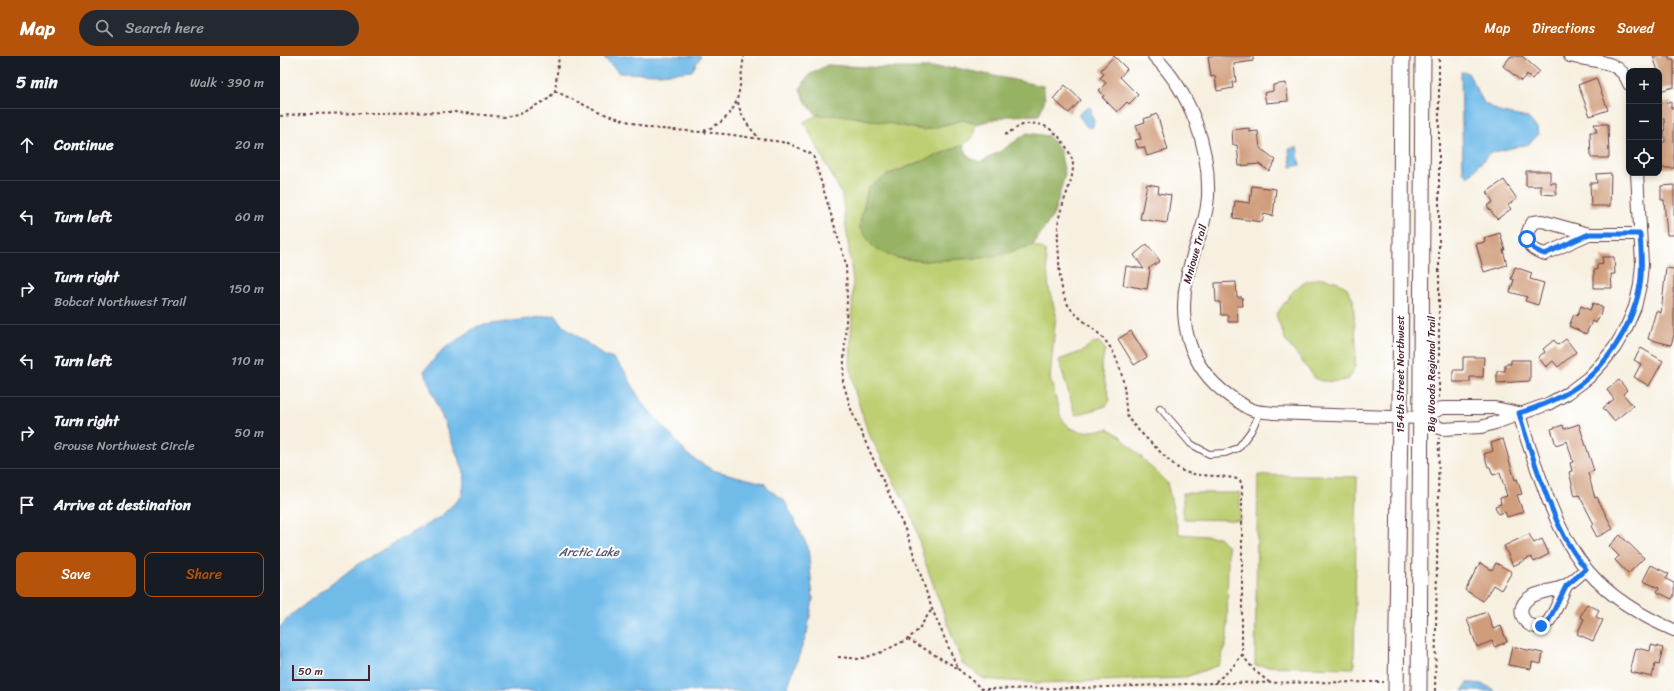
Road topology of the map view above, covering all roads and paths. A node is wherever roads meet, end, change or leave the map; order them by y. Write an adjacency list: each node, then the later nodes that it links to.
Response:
1 (559, 56): 9 (path)
2 (744, 56): 10 (path)
3 (1154, 56): 20 (street, Mniowe Trail)
4 (1402, 56): 22 (street, 154th Street Northwest)
5 (1423, 56): 23 (street, 154th Street Northwest)
6 (1439, 56): 19 (path, Big Woods Regional Trail)
7 (1570, 56): 8 (street)
8 (1626, 79)
9 (555, 91): 11 (path); 12 (path)
10 (737, 101): 12 (path); 14 (path)
11 (280, 116)
12 (703, 132): 14 (path)
13 (1005, 135): 30 (path)
14 (759, 138): 27 (path)
15 (1637, 176): 17 (street)
16 (1589, 234): 17 (street)
17 (1640, 234): 21 (street)
18 (1160, 408): 20 (lane)
19 (1439, 410): 21 (street); 23 (street)
20 (1261, 411): 22 (street, Mniowe Trail)
21 (1519, 413): 24 (street); 25 (street)
22 (1400, 417): 23 (street, Mniowe Trail); 35 (street, 154th Street Northwest)
23 (1421, 418): 24 (street); 36 (street, 154th Street Northwest)
24 (1439, 427): 37 (path, Big Woods Regional Trail)
25 (1586, 569): 26 (street); 28 (street)
26 (1566, 586)
27 (932, 610): 29 (path); 32 (path)
28 (1674, 630)
29 (908, 639): 31 (path); 32 (path)
30 (1242, 655): 33 (path); 34 (path)
31 (838, 657)
32 (958, 669): 33 (path)
33 (1214, 683): 34 (path)
34 (1270, 683): 35 (path)
35 (1391, 687)
36 (1419, 691)
37 (1435, 691)

